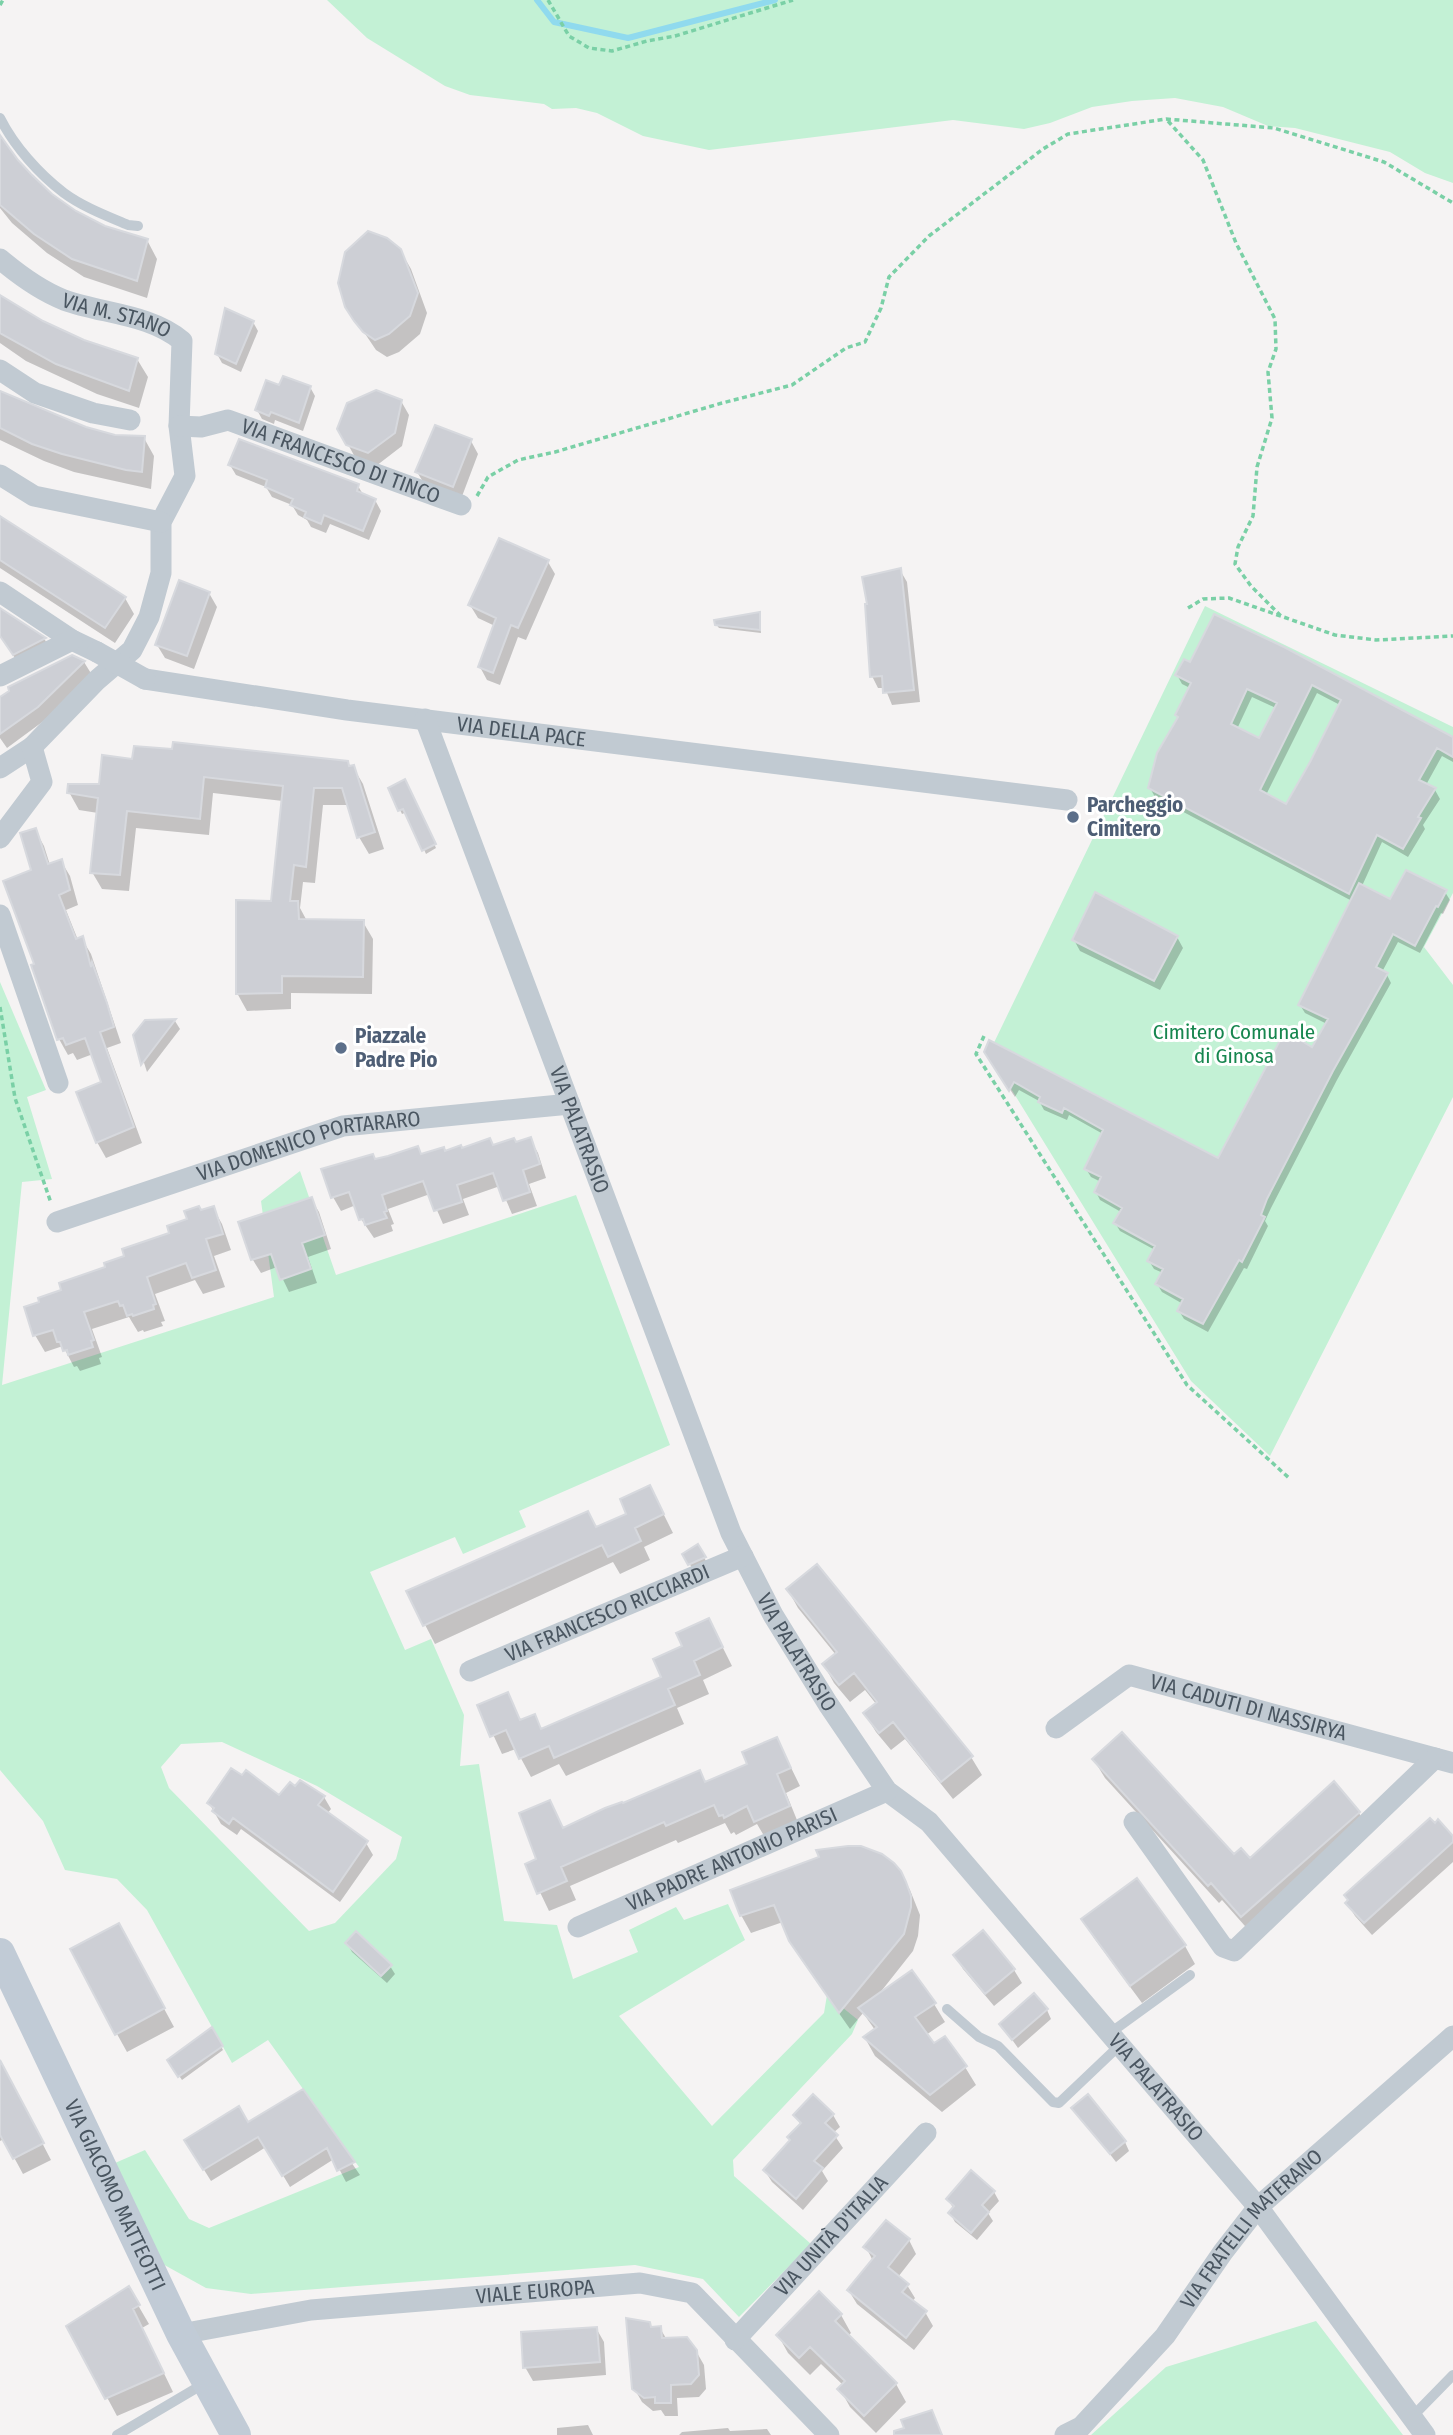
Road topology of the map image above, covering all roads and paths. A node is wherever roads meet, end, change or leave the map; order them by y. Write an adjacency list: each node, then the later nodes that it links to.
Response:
1 (2, 0): 4 (path)
2 (548, 0): 3 (path)
3 (793, 0)
4 (0, 5)
5 (0, 118): 8 (lane)
6 (1166, 120): 7 (path); 14 (path); 18 (path)
7 (1453, 203)
8 (138, 226)
9 (0, 259): 12 (street, VIA M. STANO)
10 (0, 370): 11 (street)
11 (130, 420)
12 (179, 426): 14 (street, VIA FRANCESCO DI TINCO); 15 (street, VIA M. STANO)
13 (0, 475): 15 (street)
14 (460, 505)
15 (162, 522): 23 (street)
16 (0, 592): 20 (street, VIA DELLA PACE)
17 (1188, 608): 18 (path)
18 (1282, 617): 19 (path)
19 (1453, 636)
20 (72, 640): 21 (street); 22 (street, VIA DELLA PACE, bridge)
21 (0, 676)
22 (425, 719): 25 (street, VIA DELLA PACE); 31 (street, VIA PALATRASIO)
23 (32, 747): 24 (street); 26 (street)
24 (0, 768)
25 (1068, 800)
26 (0, 838)
27 (0, 915): 30 (street)
28 (0, 1007): 32 (path)
29 (984, 1036): 33 (path)
30 (58, 1083)
31 (570, 1104): 32 (street, VIA DOMENICO PORTARARO); 34 (street, VIA PALATRASIO)
32 (57, 1222)
33 (1289, 1478)
34 (743, 1556): 35 (street, VIA FRANCESCO RICCIARDI); 38 (street, VIA PALATRASIO)
35 (470, 1671)
36 (1056, 1728): 37 (street, VIA CADUTI DI NASSIRYA)
37 (1444, 1760): 39 (street)
38 (887, 1791): 40 (street, VIA PADRE ANTONIO PARISI); 45 (street, VIA PALATRASIO)
39 (1134, 1822)
40 (578, 1927)
41 (0, 1953): 48 (street, VIA GIACOMO MATTEOTTI)
42 (1190, 1975): 45 (lane)
43 (947, 2009): 45 (lane)
44 (1453, 2036): 47 (street, VIA FRATELLI MATERANO)
45 (1115, 2039): 47 (street, VIA PALATRASIO)
46 (926, 2133): 49 (street, VIA UNITÀ D'ITALIA)
47 (1258, 2207): 52 (street, VIA PALATRASIO); 56 (street, VIA FRATELLI MATERANO)
48 (181, 2334): 49 (street, VIALE EUROPA); 51 (street, VIA GIACOMO MATTEOTTI)
49 (735, 2340): 55 (street, VIALE EUROPA)
50 (1453, 2375): 52 (lane)
51 (207, 2382): 53 (lane); 54 (street, VIA GIACOMO MATTEOTTI)
52 (1412, 2417): 57 (street, VIA PALATRASIO)
53 (117, 2435)
54 (236, 2435)
55 (829, 2435)
56 (1065, 2435)
57 (1425, 2435)

